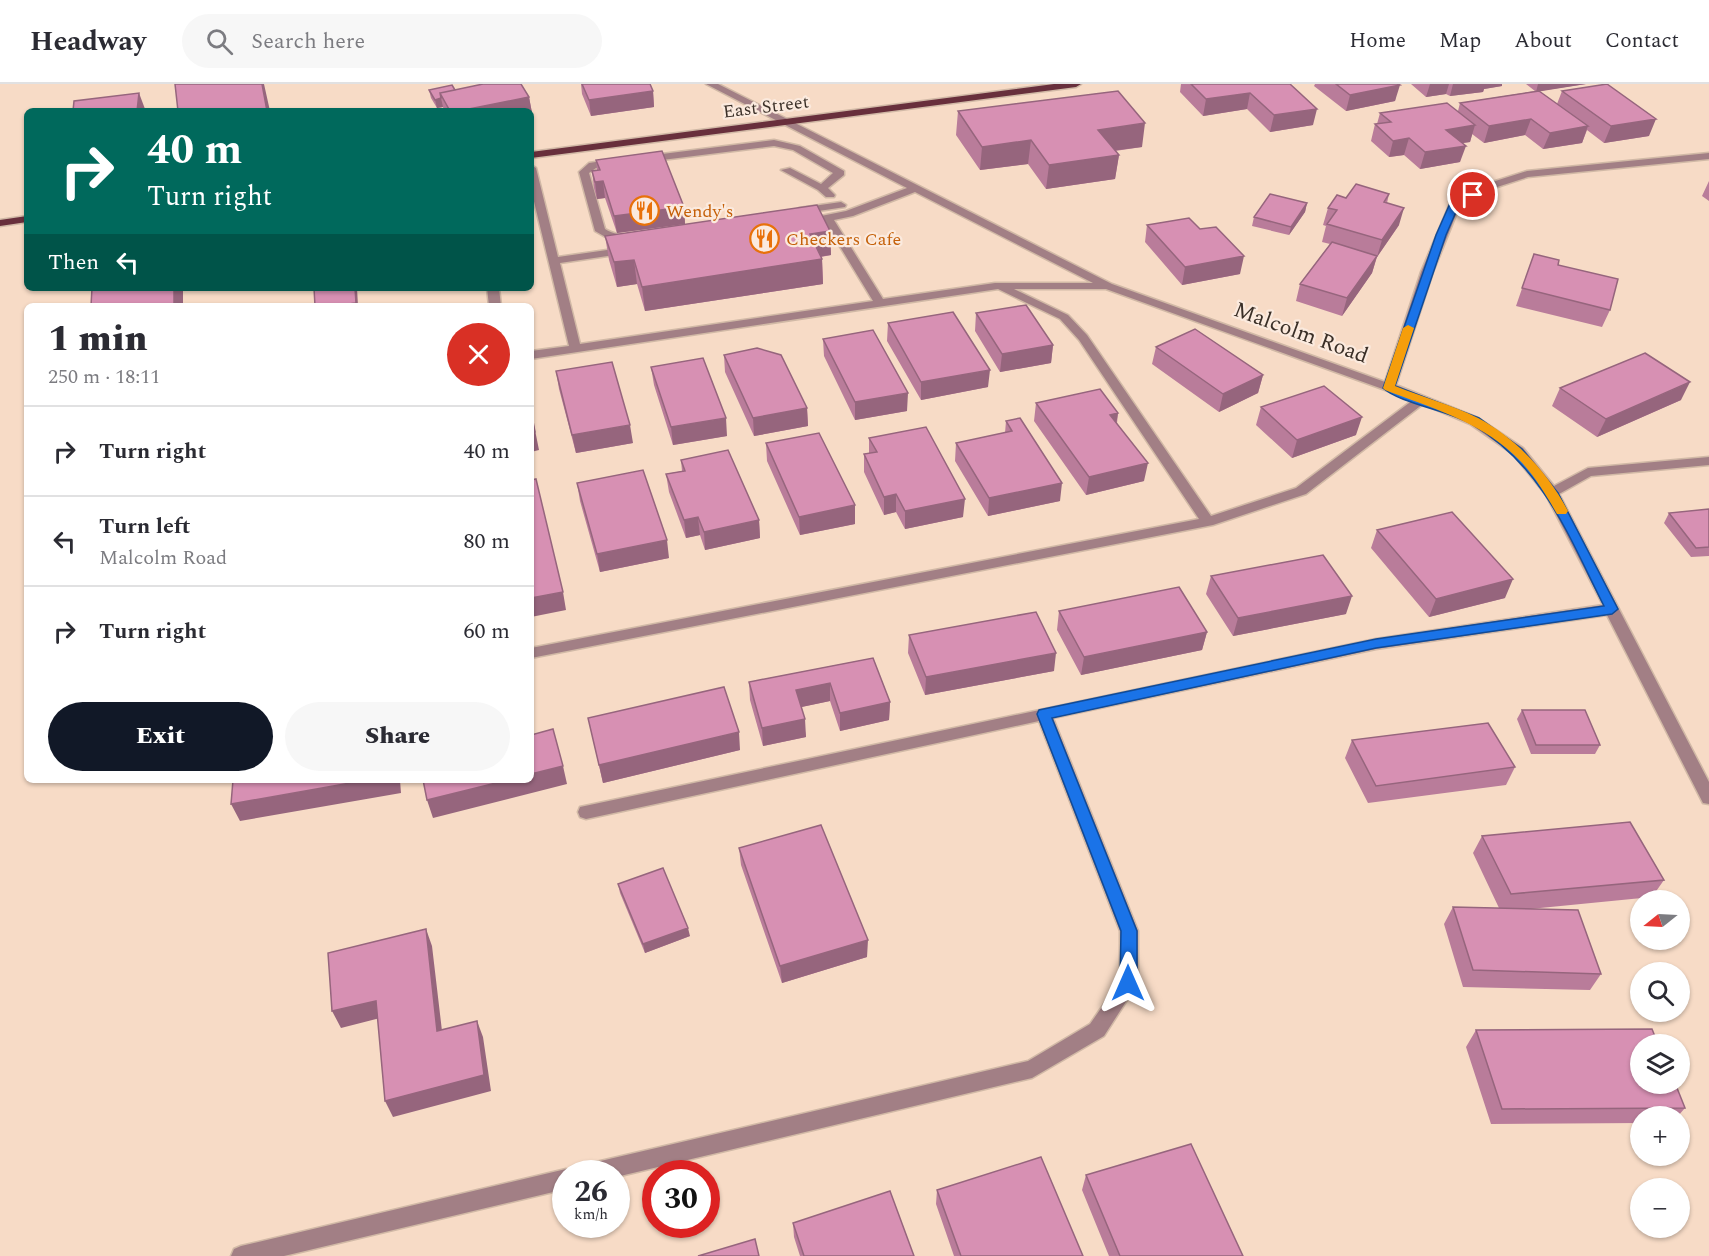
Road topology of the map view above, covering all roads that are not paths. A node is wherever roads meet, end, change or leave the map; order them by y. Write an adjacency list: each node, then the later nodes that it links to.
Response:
1 (711, 84): 4 (street, Malcolm Road)
2 (1076, 84): 3 (main road, East Street)
3 (1042, 86): 4 (main road, East Street)
4 (786, 121): 5 (main road, East Street); 9 (street, Malcolm Road)
5 (534, 155)
6 (1709, 156): 25 (street)
7 (786, 170): 8 (street)
8 (822, 188): 11 (street); 17 (street)
9 (915, 188): 11 (street); 21 (street, Malcolm Road)
10 (535, 198): 19 (street)
11 (845, 209): 12 (street); 13 (street)
12 (785, 213)
13 (828, 218): 16 (street); 22 (street)
14 (24, 219): 15 (main road)
15 (0, 222)
16 (794, 224)
17 (637, 237)
18 (645, 247): 19 (street)
19 (554, 261): 23 (street)
20 (995, 286): 21 (street); 22 (street); 29 (street)
21 (1108, 286): 25 (street, Malcolm Road)
22 (880, 303): 23 (street)
23 (575, 348): 24 (street)
24 (534, 355)
25 (1389, 388): 26 (street, Malcolm Road)
26 (1422, 399): 28 (street, Malcolm Road); 29 (street)
27 (1709, 461): 28 (street)
28 (1552, 493): 30 (street, Malcolm Road)
29 (1208, 522): 31 (street)
30 (1612, 609): 32 (street); 33 (street, Malcolm Road)
31 (534, 652)
32 (1044, 714): 34 (street); 35 (street)
33 (1709, 798)
34 (585, 812)
35 (630, 1164)
36 (552, 1182): 37 (street)
37 (241, 1256)

